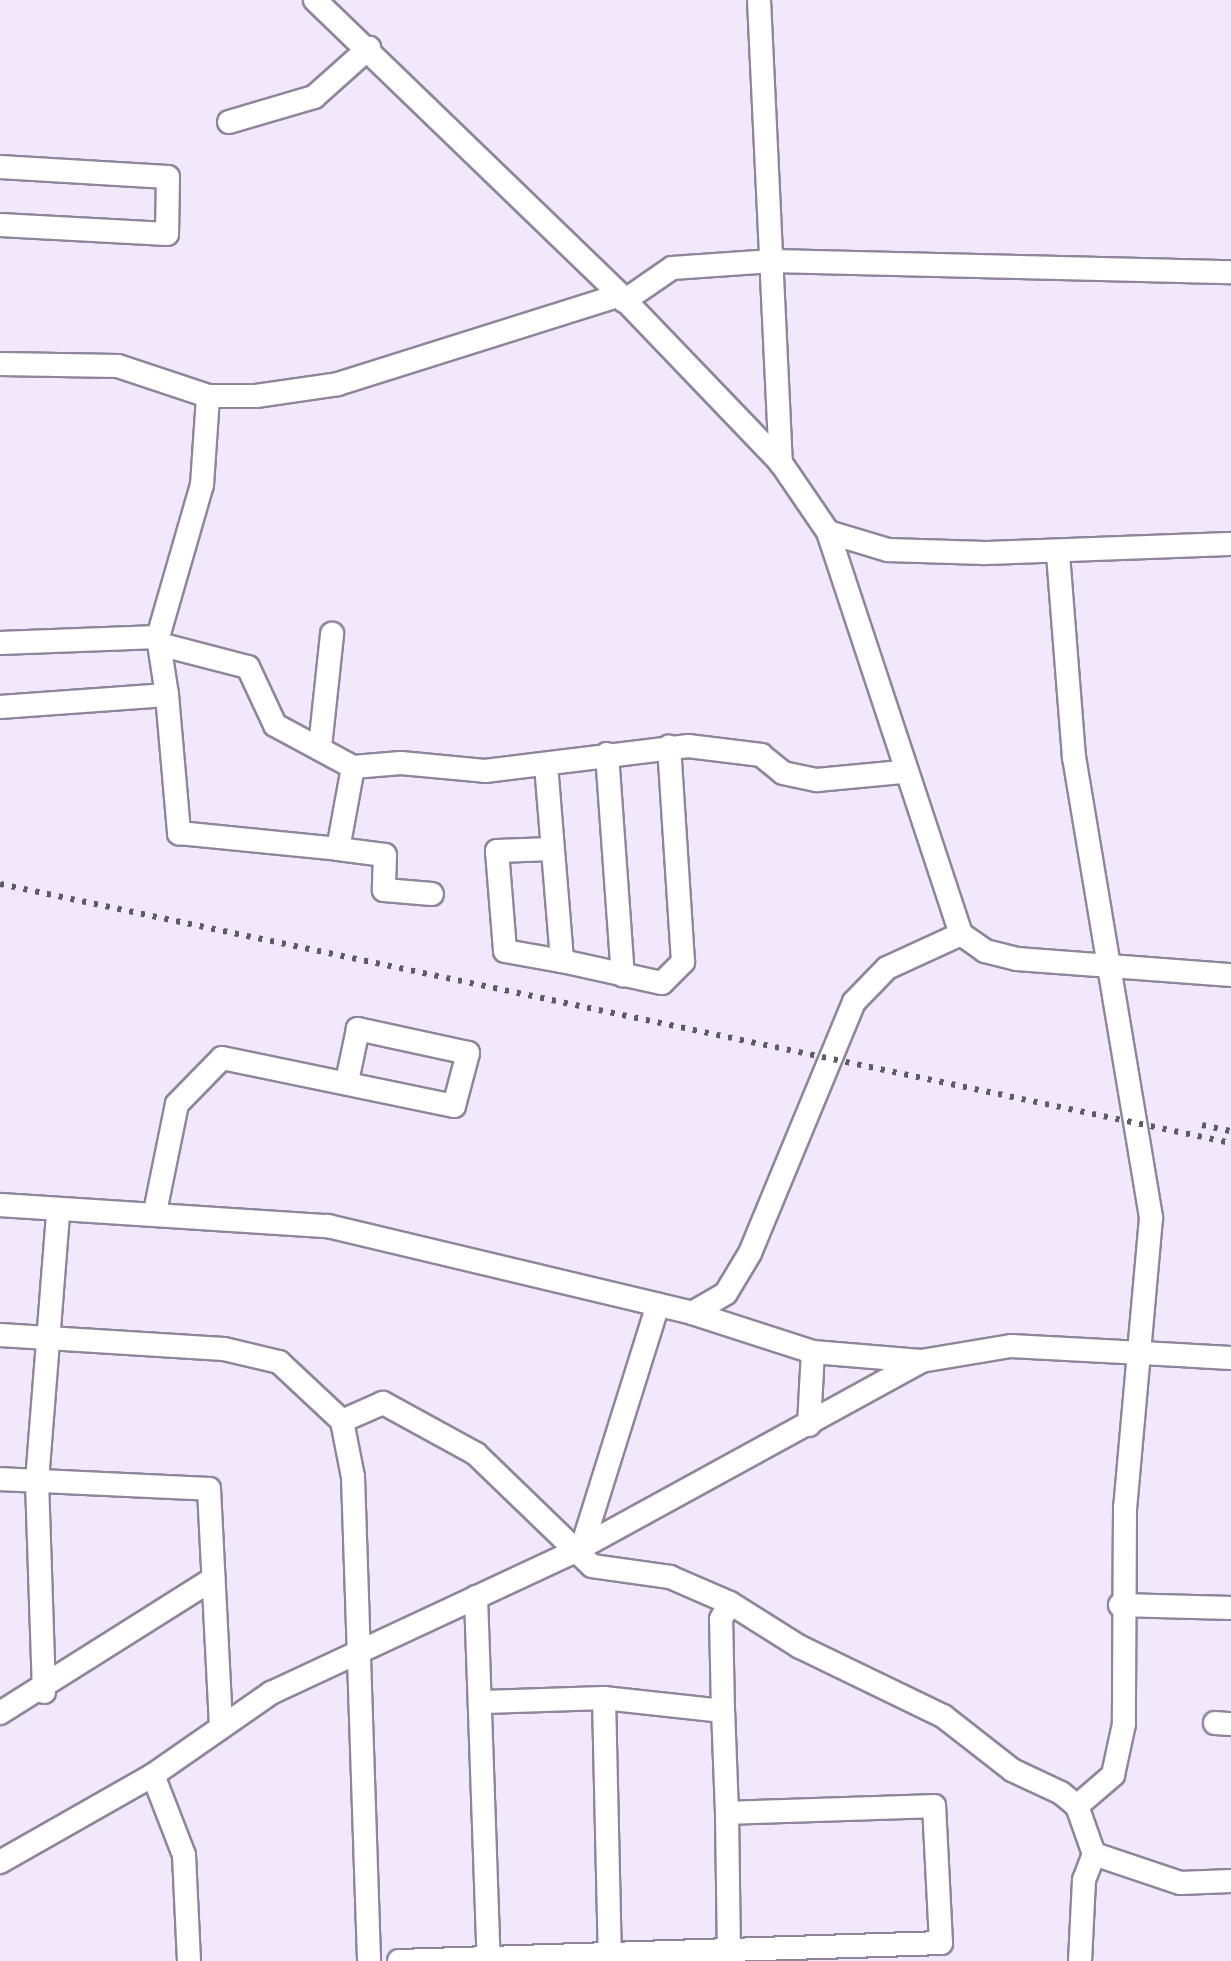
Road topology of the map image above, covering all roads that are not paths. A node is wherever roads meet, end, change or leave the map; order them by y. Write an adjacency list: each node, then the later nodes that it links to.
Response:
1 (315, 0): 3 (street)
2 (759, 0): 7 (street)
3 (369, 48): 4 (street); 9 (street)
4 (229, 122)
5 (0, 167): 6 (street)
6 (0, 225)
7 (773, 261): 8 (street); 9 (street); 12 (street)
8 (1231, 272)
9 (622, 298): 11 (street); 12 (street)
10 (0, 364): 11 (street)
11 (208, 396): 17 (street)
12 (781, 463): 13 (street)
13 (828, 532): 15 (street); 26 (street)
14 (1231, 544): 15 (street)
15 (1058, 554): 32 (street)
16 (332, 634): 22 (street)
17 (158, 640): 18 (street); 19 (street); 22 (street)
18 (0, 643)
19 (167, 695): 20 (street); 27 (street)
20 (0, 707)
21 (669, 746): 23 (street); 26 (street); 33 (street)
22 (320, 747): 25 (street)
23 (607, 754): 24 (street); 33 (street)
24 (546, 765): 25 (street); 28 (street)
25 (353, 767): 27 (street)
26 (902, 772): 30 (street)
27 (338, 849): 29 (street)
28 (552, 849): 31 (street); 31 (street)
29 (432, 894)
30 (961, 934): 32 (street); 40 (street)
31 (562, 961): 33 (street)
32 (1107, 963): 34 (street); 43 (street)
33 (623, 975)
34 (1231, 975)
35 (347, 1081): 35 (street); 38 (street)
36 (0, 1205): 37 (street)
37 (58, 1212): 38 (street); 42 (street)
38 (155, 1212): 39 (street)
39 (658, 1305): 40 (street); 51 (street)
40 (692, 1313): 44 (street)
41 (0, 1335): 42 (street)
42 (45, 1339): 47 (street); 50 (street)
43 (1143, 1349): 45 (street); 46 (street); 55 (street)
44 (813, 1352): 46 (street); 48 (street)
45 (1231, 1358)
46 (921, 1361): 48 (street)
47 (342, 1421): 51 (street); 57 (street)
48 (809, 1425): 51 (street)
49 (0, 1479): 50 (street)
50 (37, 1481): 52 (street); 58 (street)
51 (576, 1550): 53 (street); 54 (street)
52 (213, 1579): 58 (street); 63 (street)
53 (476, 1597): 57 (street); 60 (street)
54 (730, 1603): 61 (street); 65 (street)
55 (1120, 1605): 56 (street); 65 (street)
56 (1231, 1608)
57 (358, 1648): 63 (street); 75 (street)
58 (44, 1692): 62 (street)
59 (604, 1698): 60 (street); 61 (street); 72 (street)
60 (484, 1702): 73 (street)
61 (723, 1711): 66 (street)
62 (0, 1713)
63 (221, 1727): 64 (street)
64 (153, 1775): 68 (street); 74 (street)
65 (1077, 1806): 67 (street)
66 (727, 1813): 70 (street); 71 (street)
67 (1094, 1854): 69 (street); 77 (street)
68 (0, 1862)
69 (1231, 1881)
70 (729, 1950): 71 (street); 72 (street)
71 (878, 1953)
72 (610, 1954): 73 (street)
73 (489, 1960): 76 (street)
74 (189, 1961)
75 (369, 1961)
76 (399, 1961)
77 (1080, 1961)

